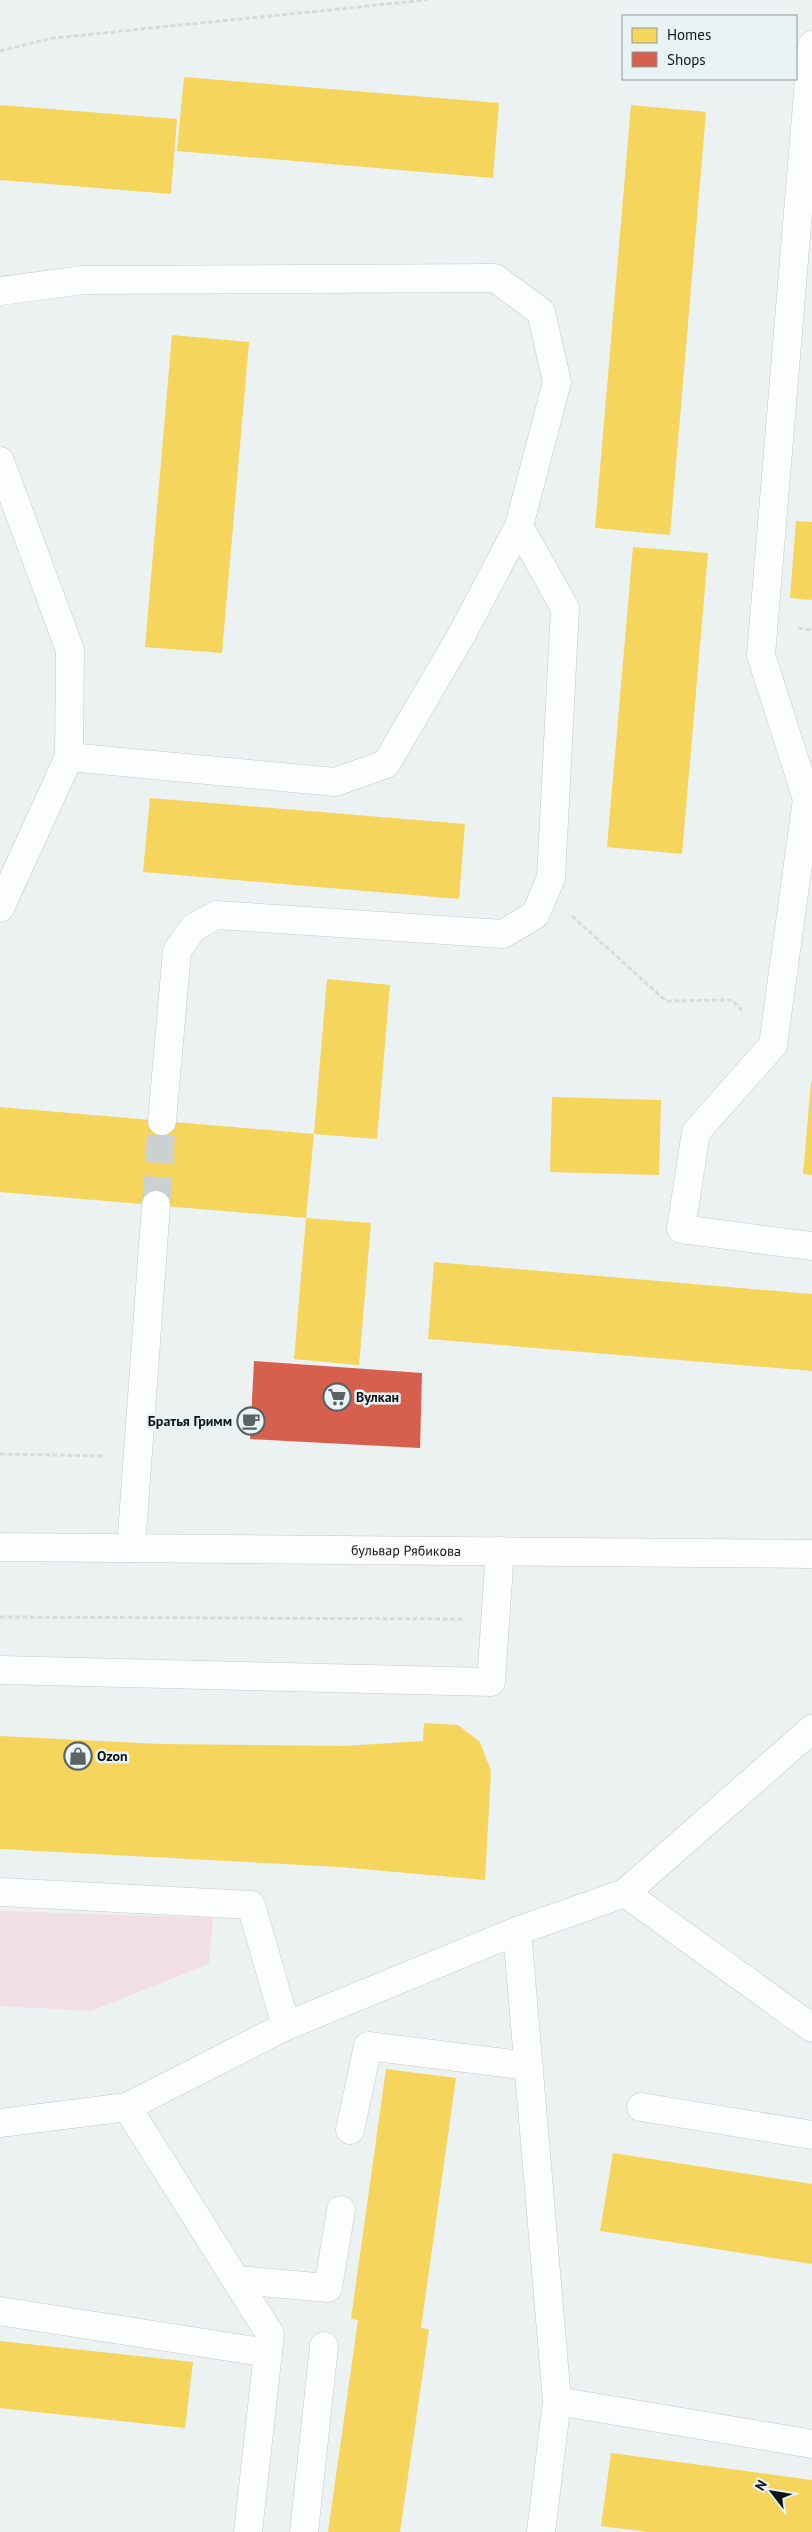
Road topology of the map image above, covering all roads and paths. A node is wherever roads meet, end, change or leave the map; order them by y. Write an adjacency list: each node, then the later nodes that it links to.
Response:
1 (427, 0): 3 (path)
2 (812, 45): 10 (street)
3 (0, 51)
4 (0, 291): 6 (street)
5 (0, 461): 7 (street)
6 (519, 526): 7 (street); 8 (street)
7 (69, 757): 9 (street)
8 (545, 892): 10 (path); 11 (street)
9 (0, 908)
10 (773, 1045): 13 (street)
11 (162, 1121)
12 (156, 1205): 15 (street)
13 (812, 1246)
14 (0, 1454): 15 (path)
15 (138, 1457): 17 (street)
16 (0, 1547): 17 (street, бульвар Рябикова)
17 (131, 1548): 18 (street, бульвар Рябикова)
18 (500, 1551): 19 (street, бульвар Рябикова); 22 (street)
19 (812, 1554)
20 (0, 1617): 21 (path)
21 (464, 1619)
22 (0, 1670)
23 (812, 1730): 25 (street)
24 (0, 1892): 27 (street)
25 (625, 1893): 26 (street); 28 (street)
26 (517, 1931): 27 (street); 29 (street)
27 (286, 2026): 30 (street)
28 (812, 2028)
29 (529, 2066): 33 (street); 40 (street)
30 (127, 2107): 32 (street); 36 (street)
31 (641, 2107): 34 (street)
32 (0, 2123)
33 (350, 2130)
34 (812, 2136)
35 (341, 2210): 36 (street)
36 (237, 2280): 39 (street)
37 (0, 2311): 39 (street)
38 (324, 2346): 43 (street)
39 (268, 2354): 42 (street)
40 (557, 2401): 41 (street); 44 (street)
41 (812, 2444)
42 (248, 2532)
43 (304, 2532)
44 (542, 2532)

